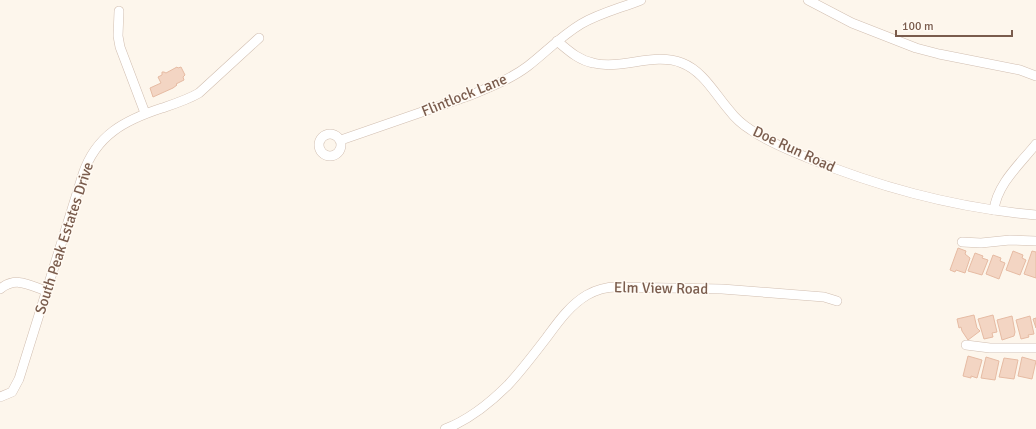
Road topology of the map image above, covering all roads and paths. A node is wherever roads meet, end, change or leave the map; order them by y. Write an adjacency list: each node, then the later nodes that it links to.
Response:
1 (641, 0): 5 (street, Flintlock Lane)
2 (808, 0): 6 (street)
3 (119, 11): 7 (street)
4 (259, 38): 7 (street, South Peak Estates Drive)
5 (557, 41): 8 (street, Flintlock Lane); 10 (street, Doe Run Road)
6 (1036, 76)
7 (146, 113): 15 (street, South Peak Estates Drive)
8 (341, 140)
9 (1036, 144): 10 (street)
10 (994, 210): 11 (street, Doe Run Road)
11 (1036, 214)
12 (1036, 241): 13 (street)
13 (962, 242)
14 (0, 289): 15 (street)
15 (46, 291): 19 (street, South Peak Estates Drive)
16 (837, 301): 20 (street, Elm View Road)
17 (966, 345): 18 (street)
18 (1036, 348)
19 (0, 397)
20 (445, 429)

